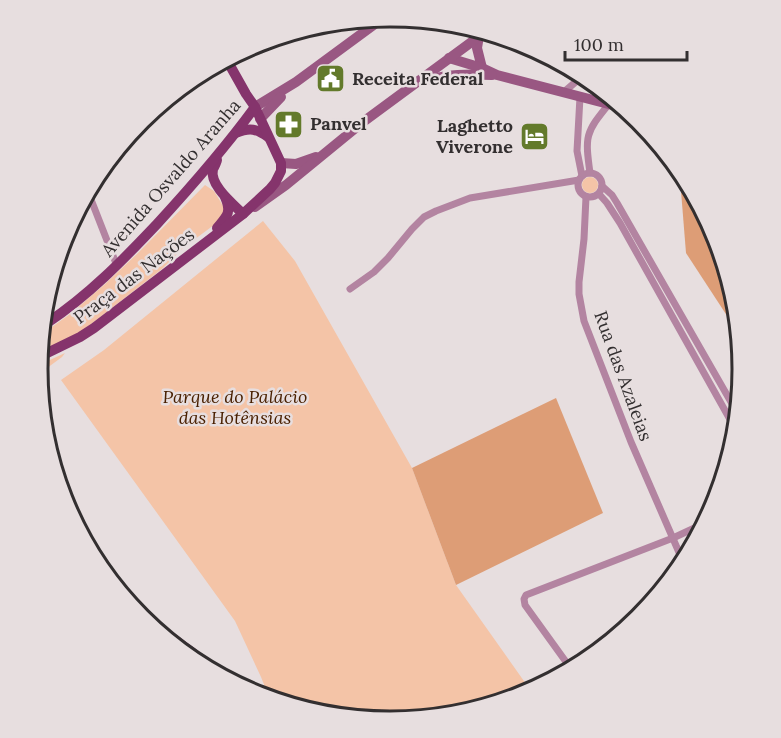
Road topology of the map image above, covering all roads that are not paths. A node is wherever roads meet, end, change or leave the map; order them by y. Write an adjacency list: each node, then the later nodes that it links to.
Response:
1 (369, 28): 8 (main road, Avenida Osvaldo Aranha)
2 (476, 38): 4 (main road)
3 (479, 39): 6 (main road)
4 (449, 58): 6 (main road); 10 (main road)
5 (231, 67): 15 (main road)
6 (482, 68): 7 (main road)
7 (497, 75): 10 (main road); 11 (main road)
8 (296, 82): 15 (main road, Avenida Osvaldo Aranha); 16 (main road, Avenida Osvaldo Aranha)
9 (576, 82): 11 (street)
10 (415, 84): 20 (main road)
11 (564, 92): 12 (main road)
12 (580, 97): 13 (main road); 23 (street)
13 (605, 103)
14 (608, 105): 22 (street)
15 (255, 107): 16 (main road); 17 (main road, Avenida Osvaldo Aranha)
16 (260, 119): 18 (main road, Avenida Osvaldo Aranha)
17 (236, 133): 18 (main road); 19 (main road, Avenida Osvaldo Aranha)
18 (268, 137): 21 (main road)
19 (224, 147): 24 (main road); 30 (main road, Avenida Osvaldo Aranha)
20 (329, 149): 21 (main road); 31 (main road)
21 (282, 163): 31 (main road)
22 (590, 173): 23 (street); 25 (street)
23 (580, 178): 28 (street); 34 (street)
24 (216, 185): 27 (main road); 30 (main road)
25 (602, 186): 26 (street); 37 (street)
26 (599, 194): 28 (street); 38 (street)
27 (225, 197): 31 (main road); 32 (main road)
28 (586, 197): 40 (street, Rua das Azaleias)
29 (92, 202): 33 (street)
30 (176, 203): 33 (main road, Avenida Osvaldo Aranha)
31 (243, 214): 32 (main road, Praça das Nações)
32 (194, 251): 36 (main road, Praça das Nações)
33 (117, 266): 35 (main road, Avenida Osvaldo Aranha)
34 (350, 290)
35 (52, 318)
36 (49, 352)
37 (731, 402)
38 (729, 418)
39 (693, 529): 40 (street)
40 (673, 538): 41 (street, Rua das Azaleias); 42 (street)
41 (679, 552)
42 (566, 662)

